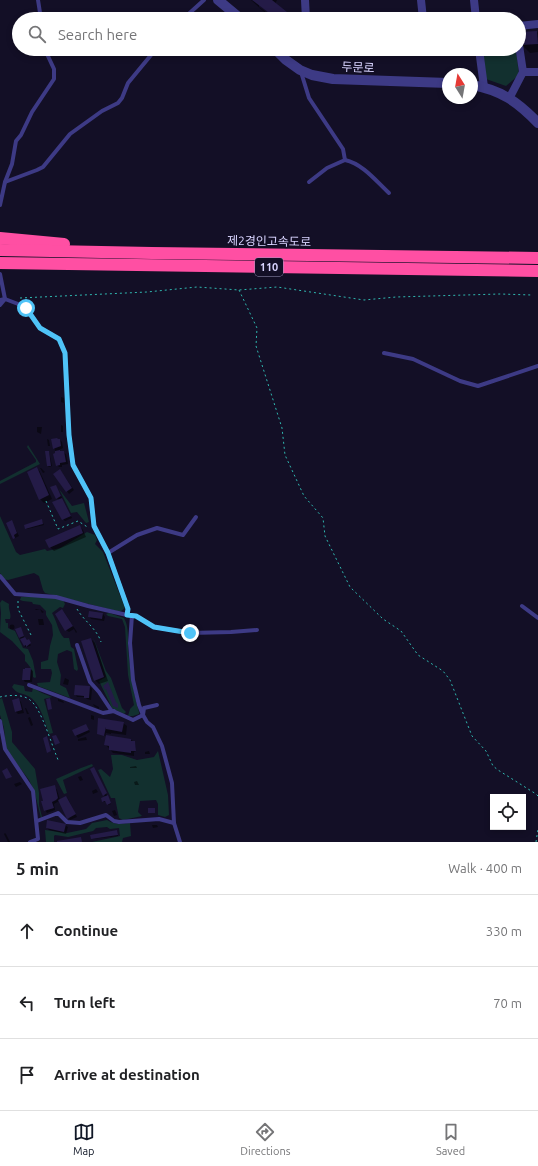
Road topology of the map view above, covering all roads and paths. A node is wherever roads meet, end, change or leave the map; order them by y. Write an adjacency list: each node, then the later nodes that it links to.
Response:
1 (38, 0): 7 (lane)
2 (204, 0): 8 (lane)
3 (218, 0): 9 (street)
4 (305, 0): 10 (street)
5 (421, 0): 11 (street)
6 (474, 0): 12 (street)
7 (40, 12)
8 (191, 12)
9 (233, 12)
10 (306, 12)
11 (422, 12)
12 (475, 12)
13 (538, 24): 14 (street)
14 (526, 25)
15 (48, 56): 29 (lane)
16 (150, 56): 29 (lane)
17 (282, 56): 20 (street, 두문로)
18 (480, 56): 25 (street)
19 (521, 56): 21 (street)
20 (300, 70): 23 (street, 두문로); 28 (lane)
21 (523, 72): 22 (street); 26 (street)
22 (538, 72)
23 (442, 83)
24 (478, 86): 25 (street)
25 (484, 87): 26 (street)
26 (510, 98): 27 (street)
27 (538, 123)
28 (345, 160): 30 (lane); 31 (lane)
29 (5, 182): 32 (lane)
30 (309, 182)
31 (389, 193)
32 (0, 205)
33 (0, 238): 35 (highway)
34 (0, 250): 35 (highway, 제2경인고속도로 / 110)
35 (152, 253): 36 (highway, 제2경인고속도로 / 110)
36 (538, 258)
37 (0, 263): 38 (highway, 110)
38 (538, 271)
39 (0, 274): 43 (lane)
40 (240, 290): 41 (path); 42 (path); 69 (path)
41 (532, 295)
42 (21, 298)
43 (5, 299): 44 (lane); 45 (lane); 50 (lane)
44 (0, 300)
45 (0, 305)
46 (384, 353): 47 (lane)
47 (538, 366)
48 (46, 501): 50 (path)
49 (196, 517): 51 (lane)
50 (94, 528): 51 (lane)
51 (108, 553): 56 (lane)
52 (0, 576): 53 (lane)
53 (18, 594): 54 (lane); 59 (path)
54 (70, 600): 56 (lane); 60 (path)
55 (522, 606): 57 (lane)
56 (129, 615): 58 (lane); 66 (lane)
57 (538, 618)
58 (257, 630)
59 (31, 635)
60 (101, 642)
61 (77, 645): 65 (lane)
62 (29, 685): 65 (lane)
63 (0, 697): 68 (path)
64 (157, 705): 66 (lane)
65 (114, 711): 66 (lane)
66 (143, 715): 71 (lane)
67 (0, 721): 70 (lane)
68 (59, 762)
69 (538, 796)
70 (37, 821): 71 (lane); 73 (lane)
71 (174, 823): 74 (lane)
72 (538, 829): 75 (path)
73 (30, 842)
74 (180, 842)
75 (536, 842)

